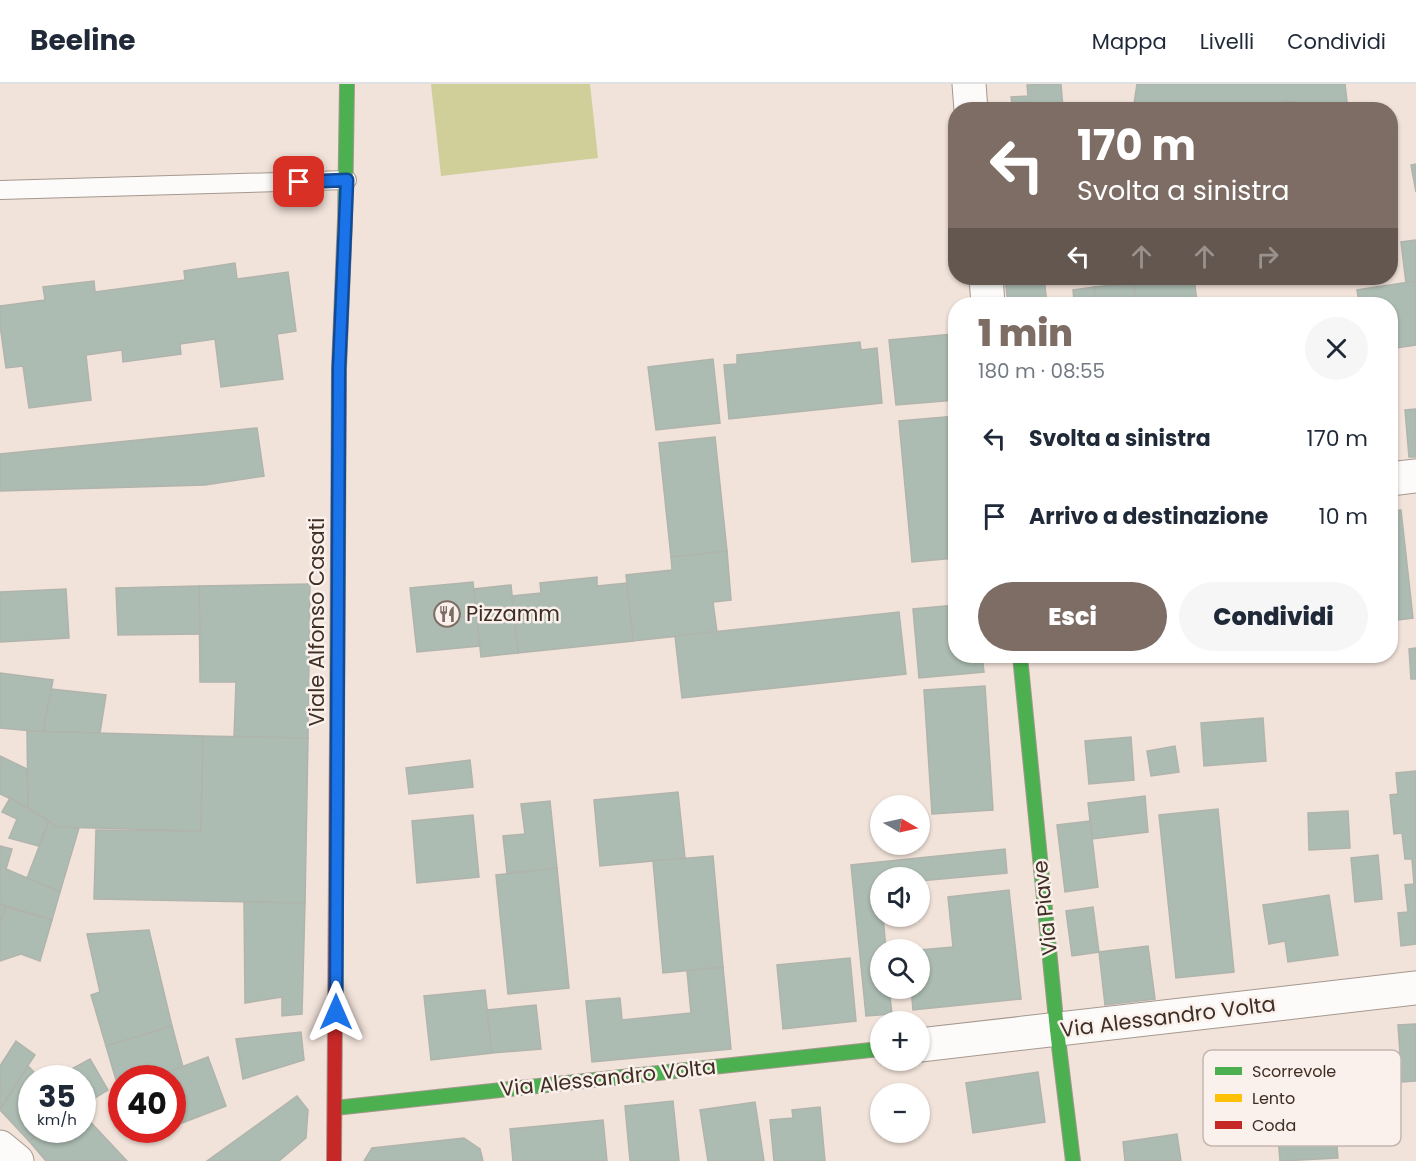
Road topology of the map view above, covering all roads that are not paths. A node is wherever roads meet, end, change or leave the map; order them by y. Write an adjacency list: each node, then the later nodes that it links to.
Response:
1 (347, 84): 4 (street, Viale Alfonso Casati)
2 (969, 84): 3 (street)
3 (970, 102)
4 (347, 180): 5 (lane); 13 (street, Viale Alfonso Casati)
5 (0, 190)
6 (1416, 476): 7 (street)
7 (1398, 478)
8 (1021, 663): 10 (street, Via Piave)
9 (1416, 988): 10 (street, Via Alessandro Volta)
10 (1057, 1030): 11 (street, Via Alessandro Volta); 17 (street, Via Piave)
11 (930, 1044)
12 (870, 1050): 13 (street, Via Alessandro Volta)
13 (335, 1108): 16 (street, Viale Alfonso Casati)
14 (0, 1147): 15 (street)
15 (16, 1161)
16 (334, 1161)
17 (1073, 1161)

